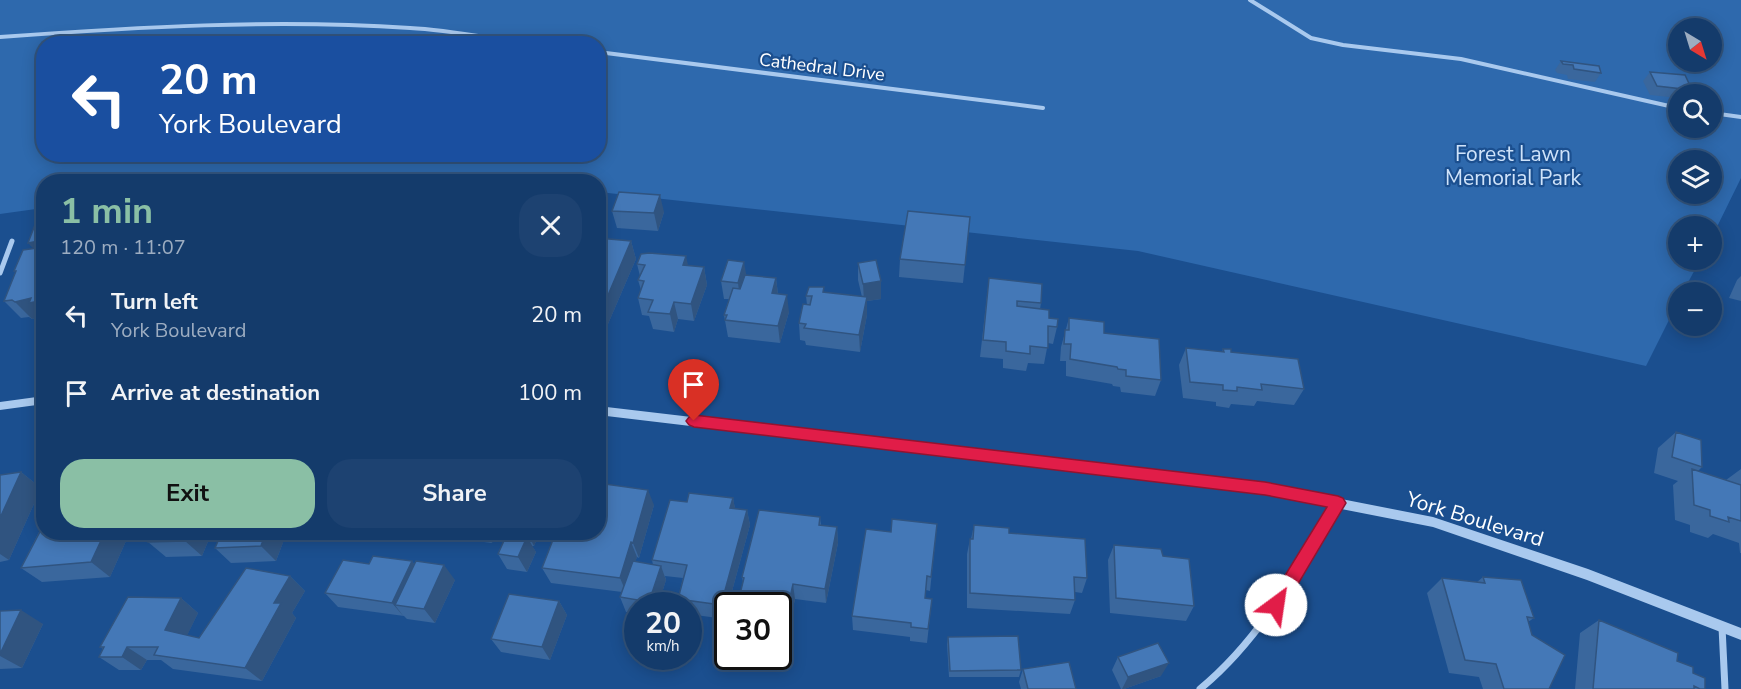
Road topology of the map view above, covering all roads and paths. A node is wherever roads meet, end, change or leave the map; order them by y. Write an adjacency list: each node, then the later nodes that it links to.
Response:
1 (1250, 0): 5 (lane)
2 (473, 36): 3 (lane)
3 (0, 37)
4 (606, 53): 6 (lane, Cathedral Drive)
5 (1668, 106)
6 (1043, 108)
7 (1722, 114): 8 (lane)
8 (1741, 117)
9 (12, 242): 10 (street)
10 (0, 273)
11 (36, 401): 12 (street)
12 (0, 406)
13 (606, 411): 14 (street, York Boulevard)
14 (1338, 503): 15 (street, York Boulevard); 17 (street)
15 (1722, 627): 16 (street, York Boulevard); 18 (street)
16 (1741, 634)
17 (1200, 689)
18 (1725, 689)

